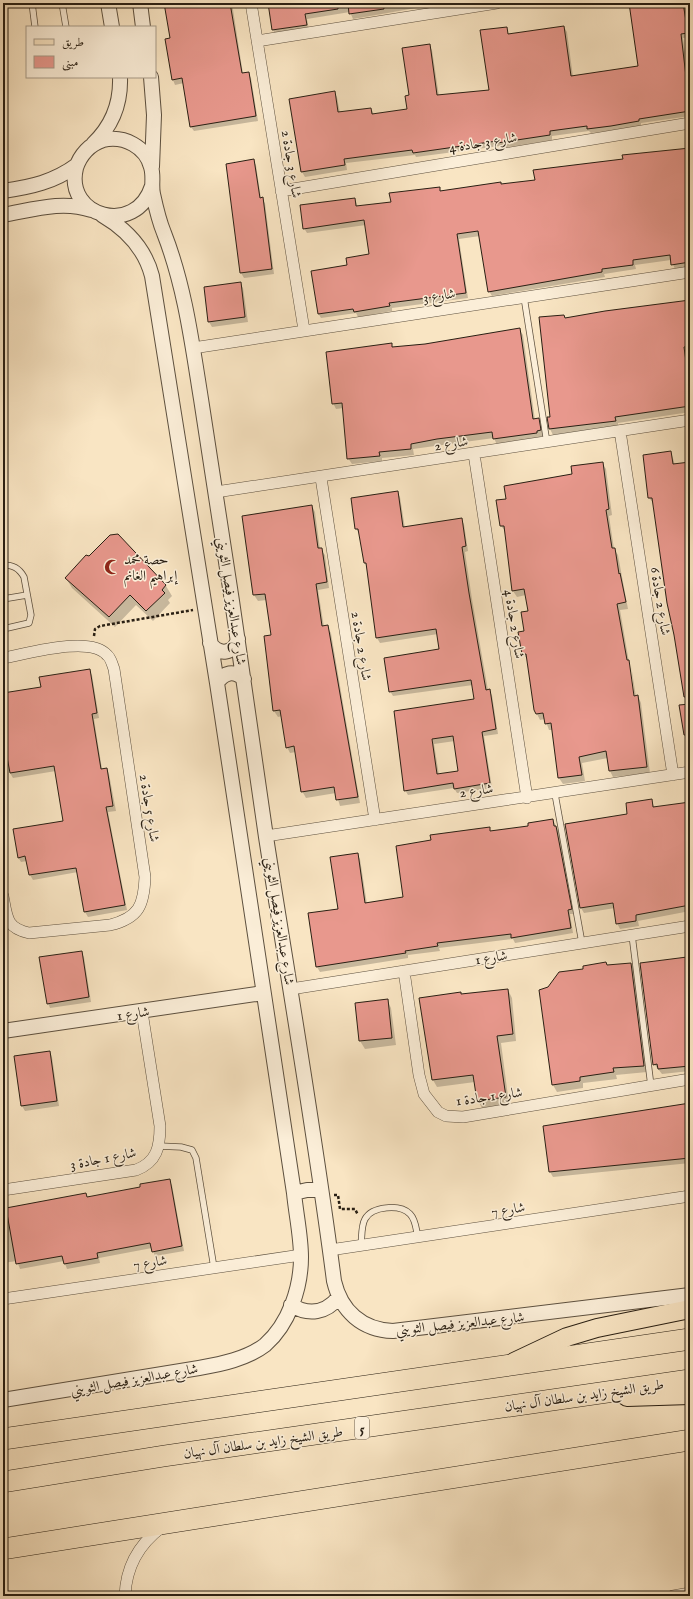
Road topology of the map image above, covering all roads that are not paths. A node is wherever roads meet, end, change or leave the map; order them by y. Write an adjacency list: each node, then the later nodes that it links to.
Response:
1 (32, 3): 7 (lane)
2 (62, 3): 8 (lane)
3 (108, 3): 9 (street)
4 (140, 3): 10 (street)
5 (251, 3): 11 (street, شارع 3 جادة 2)
6 (497, 3): 11 (street)
7 (36, 26)
8 (66, 26)
9 (112, 26)
10 (143, 26)
11 (257, 41): 19 (street, شارع 3 جادة 2)
12 (120, 78): 15 (street)
13 (151, 78): 17 (street)
14 (690, 123): 19 (street, شارع 3 جادة 4)
15 (91, 146): 16 (street); 17 (street)
16 (77, 165): 20 (street); 21 (street)
17 (152, 172): 18 (street)
18 (152, 186): 21 (street); 26 (street, شارع عبدالعزيز فيصل الثويني)
19 (281, 191): 25 (street, شارع 3 جادة 2)
20 (3, 192)
21 (97, 212): 22 (street); 38 (street, شارع عبدالعزيز فيصل الثويني)
22 (3, 215)
23 (690, 272): 24 (street, شارع 3)
24 (524, 297): 25 (street, شارع 3); 29 (lane)
25 (304, 330): 26 (street, شارع 3)
26 (193, 348): 32 (street, شارع عبدالعزيز فيصل الثويني)
27 (690, 420): 28 (street, شارع 2)
28 (620, 431): 29 (street, شارع 2); 43 (street, شارع 2 جادة 6)
29 (547, 443): 30 (street, شارع 2)
30 (474, 454): 31 (street, شارع 2); 45 (street, شارع 2 جادة 4)
31 (321, 478): 32 (street, شارع 2); 46 (street, شارع 2 جادة 2)
32 (216, 492): 37 (street, شارع عبدالعزيز فيصل الثويني)
33 (3, 565): 34 (lane)
34 (27, 595): 35 (lane); 36 (lane)
35 (3, 599)
36 (3, 629)
37 (238, 639): 38 (street); 40 (street, شارع عبدالعزيز فيصل الثويني)
38 (210, 643): 41 (street, شارع عبدالعزيز فيصل الثويني)
39 (3, 658): 48 (street, شارع 5 جادة 2)
40 (244, 679): 41 (street); 47 (street, شارع عبدالعزيز فيصل الثويني)
41 (217, 683): 54 (street, شارع عبدالعزيز فيصل الثويني)
42 (690, 772): 43 (street, شارع 2)
43 (673, 775): 44 (street, شارع 2)
44 (555, 794): 45 (street, شارع 2); 51 (lane)
45 (527, 798): 46 (street, شارع 2)
46 (375, 820): 47 (street, شارع 2)
47 (266, 836): 53 (street, شارع عبدالعزيز فيصل الثويني)
48 (3, 896)
49 (690, 926): 50 (street, شارع 1)
50 (632, 935): 51 (street, شارع 1); 58 (lane)
51 (582, 943): 52 (street, شارع 1)
52 (404, 971): 53 (street, شارع 1); 58 (street, شارع 1 جادة 1)
53 (291, 989): 62 (street, شارع عبدالعزيز فيصل الثويني)
54 (263, 993): 55 (street, شارع 1); 61 (street, شارع عبدالعزيز فيصل الثويني)
55 (142, 1012): 56 (street, شارع 1); 59 (street, شارع 1 جادة 3)
56 (3, 1031)
57 (690, 1079): 58 (street, شارع 1 جادة 1)
58 (651, 1086)
59 (159, 1146): 60 (street, شارع 1 جادة 3); 68 (lane)
60 (3, 1190)
61 (294, 1193): 62 (street); 67 (street, شارع عبدالعزيز فيصل الثويني)
62 (321, 1193): 66 (street, شارع عبدالعزيز فيصل الثويني)
63 (690, 1196): 64 (street, شارع 7)
64 (418, 1238): 65 (street, شارع 7); 65 (lane)
65 (361, 1246): 66 (street, شارع 7)
66 (330, 1250): 70 (street, شارع عبدالعزيز فيصل الثويني)
67 (301, 1255): 68 (street, شارع 7); 72 (street, شارع عبدالعزيز فيصل الثويني)
68 (214, 1268): 71 (street, شارع 7)
69 (690, 1296): 70 (street, شارع عبدالعزيز فيصل الثويني)
70 (339, 1297): 72 (street)
71 (3, 1300)
72 (291, 1305): 79 (street, شارع عبدالعزيز فيصل الثويني)
73 (690, 1309): 75 (main road)
74 (690, 1339): 75 (highway)
75 (508, 1365): 80 (highway)
76 (690, 1380): 78 (highway, طريق الشيخ زايد بن سلطان آل نهيان / 5)
77 (690, 1395): 78 (main road)
78 (560, 1399): 82 (highway, طريق الشيخ زايد بن سلطان آل نهيان / 5)
79 (3, 1400)
80 (3, 1439)
81 (690, 1440): 83 (highway)
82 (3, 1482)
83 (172, 1521): 84 (highway); 86 (street)
84 (3, 1550)
85 (690, 1593): 87 (street)
86 (125, 1596)
87 (673, 1596)

